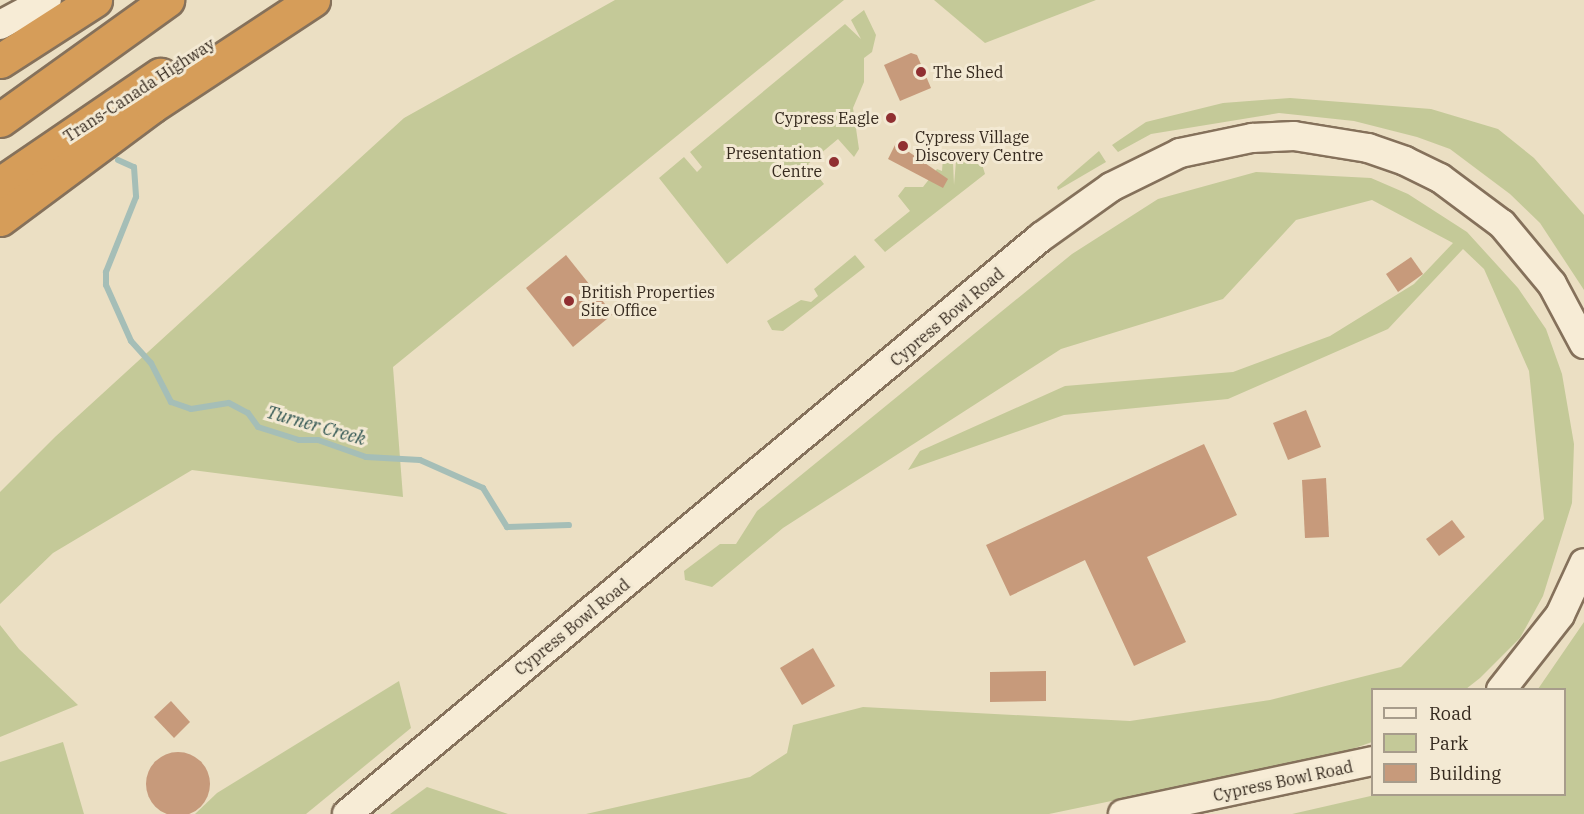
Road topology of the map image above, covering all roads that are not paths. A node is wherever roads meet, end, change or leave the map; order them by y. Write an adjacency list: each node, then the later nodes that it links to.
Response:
1 (47, 0): 6 (street)
2 (95, 0): 7 (highway)
3 (167, 0): 8 (highway)
4 (281, 0): 9 (highway, Trans-Canada Highway)
5 (313, 0): 10 (highway)
6 (0, 25)
7 (0, 61)
8 (0, 120)
9 (0, 184)
10 (0, 219)
11 (1584, 344): 15 (street, Cypress Bowl Road)
12 (1584, 563): 13 (street)
13 (1503, 688)
14 (1371, 761): 16 (street, Cypress Bowl Road)
15 (346, 814)
16 (1123, 814)

